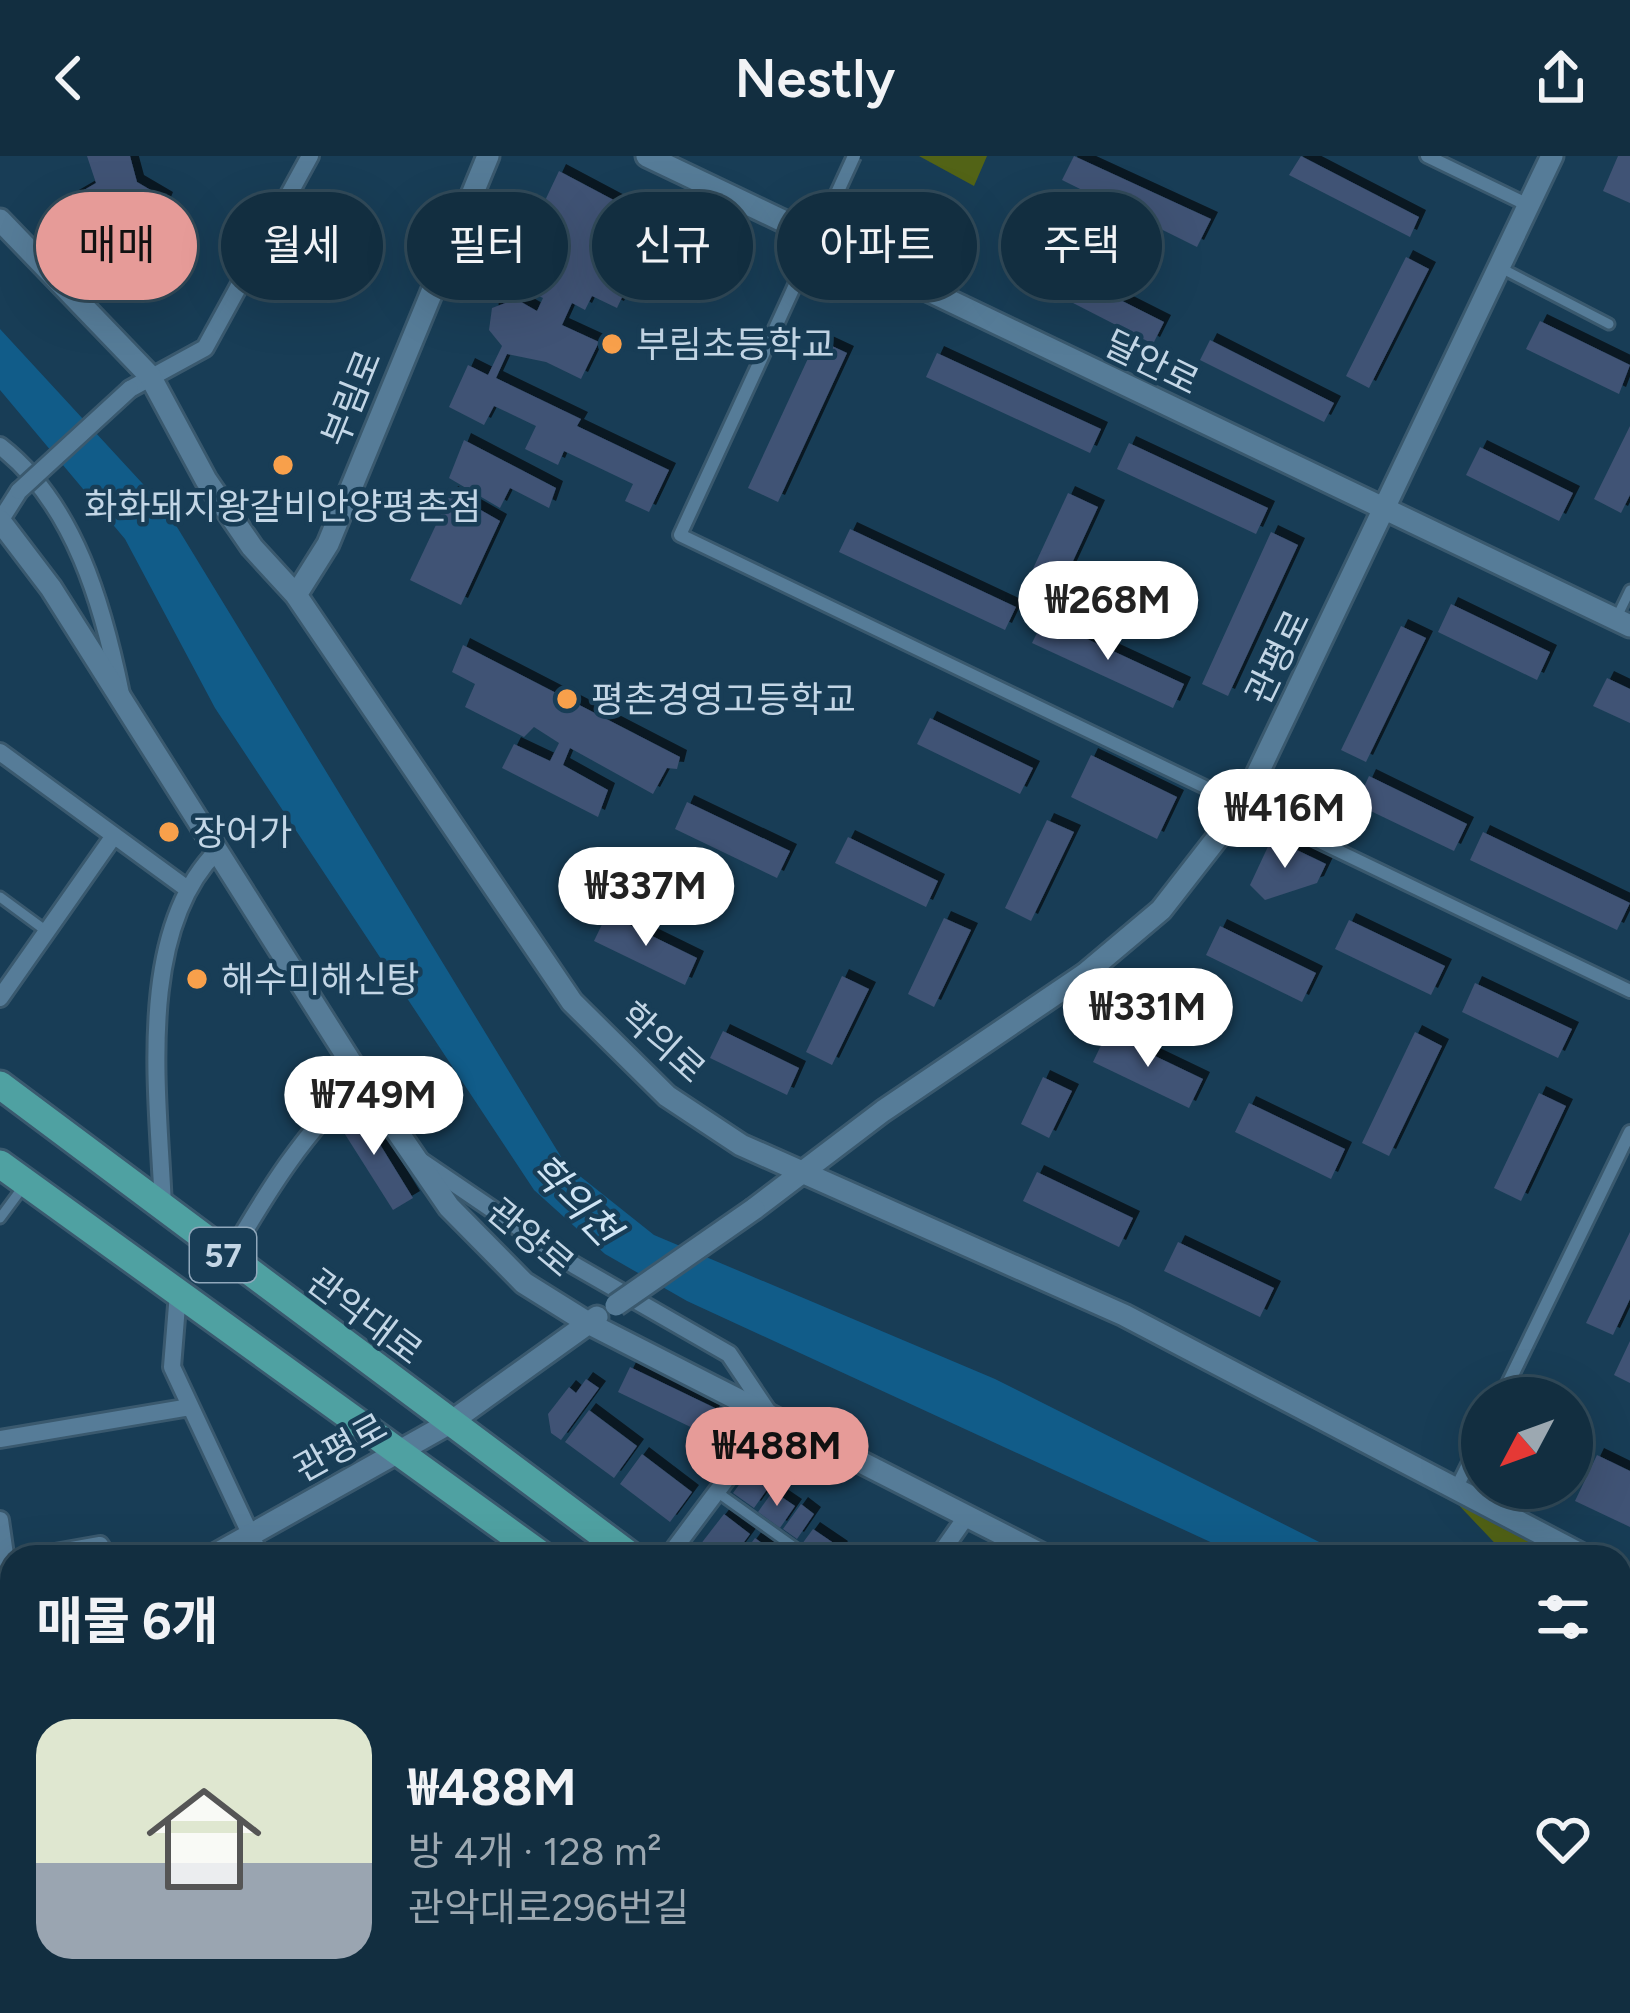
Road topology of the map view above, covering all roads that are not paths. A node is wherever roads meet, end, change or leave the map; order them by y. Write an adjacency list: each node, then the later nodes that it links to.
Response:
1 (310, 156): 11 (street)
2 (488, 156): 16 (street, 부림로)
3 (647, 156): 13 (street, 달안로)
4 (854, 156): 20 (street, bridge)
5 (1426, 156): 7 (street)
6 (1552, 156): 7 (street, 관평로)
7 (1528, 205): 9 (street, 관평로)
8 (0, 220): 11 (street, 학의로)
9 (1499, 267): 10 (lane); 13 (street, 관평로)
10 (1609, 324)
11 (150, 376): 14 (street, bridge); 16 (street, 학의로)
12 (0, 446): 18 (street)
13 (1385, 510): 17 (street, 달안로); 20 (street, 관평로)
14 (0, 521): 18 (street, 관양로)
15 (1630, 590): 17 (lane)
16 (296, 595): 33 (street, 학의로)
17 (1623, 623)
18 (122, 701): 22 (street, 관양로)
19 (0, 752): 21 (street)
20 (1242, 806): 26 (street); 33 (street, 관평로)
21 (113, 837): 23 (street); 25 (street)
22 (217, 850): 23 (street); 28 (street, 관양로)
23 (186, 888): 35 (street)
24 (0, 897): 25 (lane)
25 (49, 933): 27 (street)
26 (1630, 991)
27 (0, 998)
28 (362, 1080): 31 (street, 관양로); 37 (street)
29 (0, 1085): 35 (main road, 관악대로 / 57)
30 (1630, 1132): 40 (street)
31 (410, 1154): 39 (street, 관양로); 42 (street)
32 (0, 1164): 34 (main road, 57)
33 (804, 1172): 39 (street, 관평로, bridge); 47 (street, 학의로)
34 (27, 1183): 36 (lane); 38 (main road, 57)
35 (163, 1209): 37 (main road, 관악대로 / 57)
36 (0, 1218)
37 (228, 1259): 43 (main road, 관악대로 / 57)
38 (178, 1293): 41 (street); 45 (main road, 57)
39 (589, 1323): 42 (street, 관양로); 43 (street, 관평로)
40 (1511, 1377)
41 (190, 1407): 44 (street); 50 (street)
42 (772, 1418): 48 (street); 49 (street, 관양로)
43 (448, 1424): 45 (street, 관평로); 54 (main road, 관악대로 / 57)
44 (0, 1439)
45 (400, 1452): 50 (street, 관평로); 53 (main road, 57)
46 (1461, 1479): 47 (street)
47 (1456, 1489): 59 (street, 학의로)
48 (716, 1492): 55 (street); 56 (lane)
49 (966, 1517): 57 (street); 58 (street, 관양로)
50 (250, 1535): 51 (street, 관평로); 52 (street)
51 (232, 1545)
52 (255, 1545)
53 (528, 1545)
54 (615, 1545)
55 (677, 1545)
56 (791, 1545)
57 (946, 1545)
58 (1023, 1545)
59 (1563, 1545)

